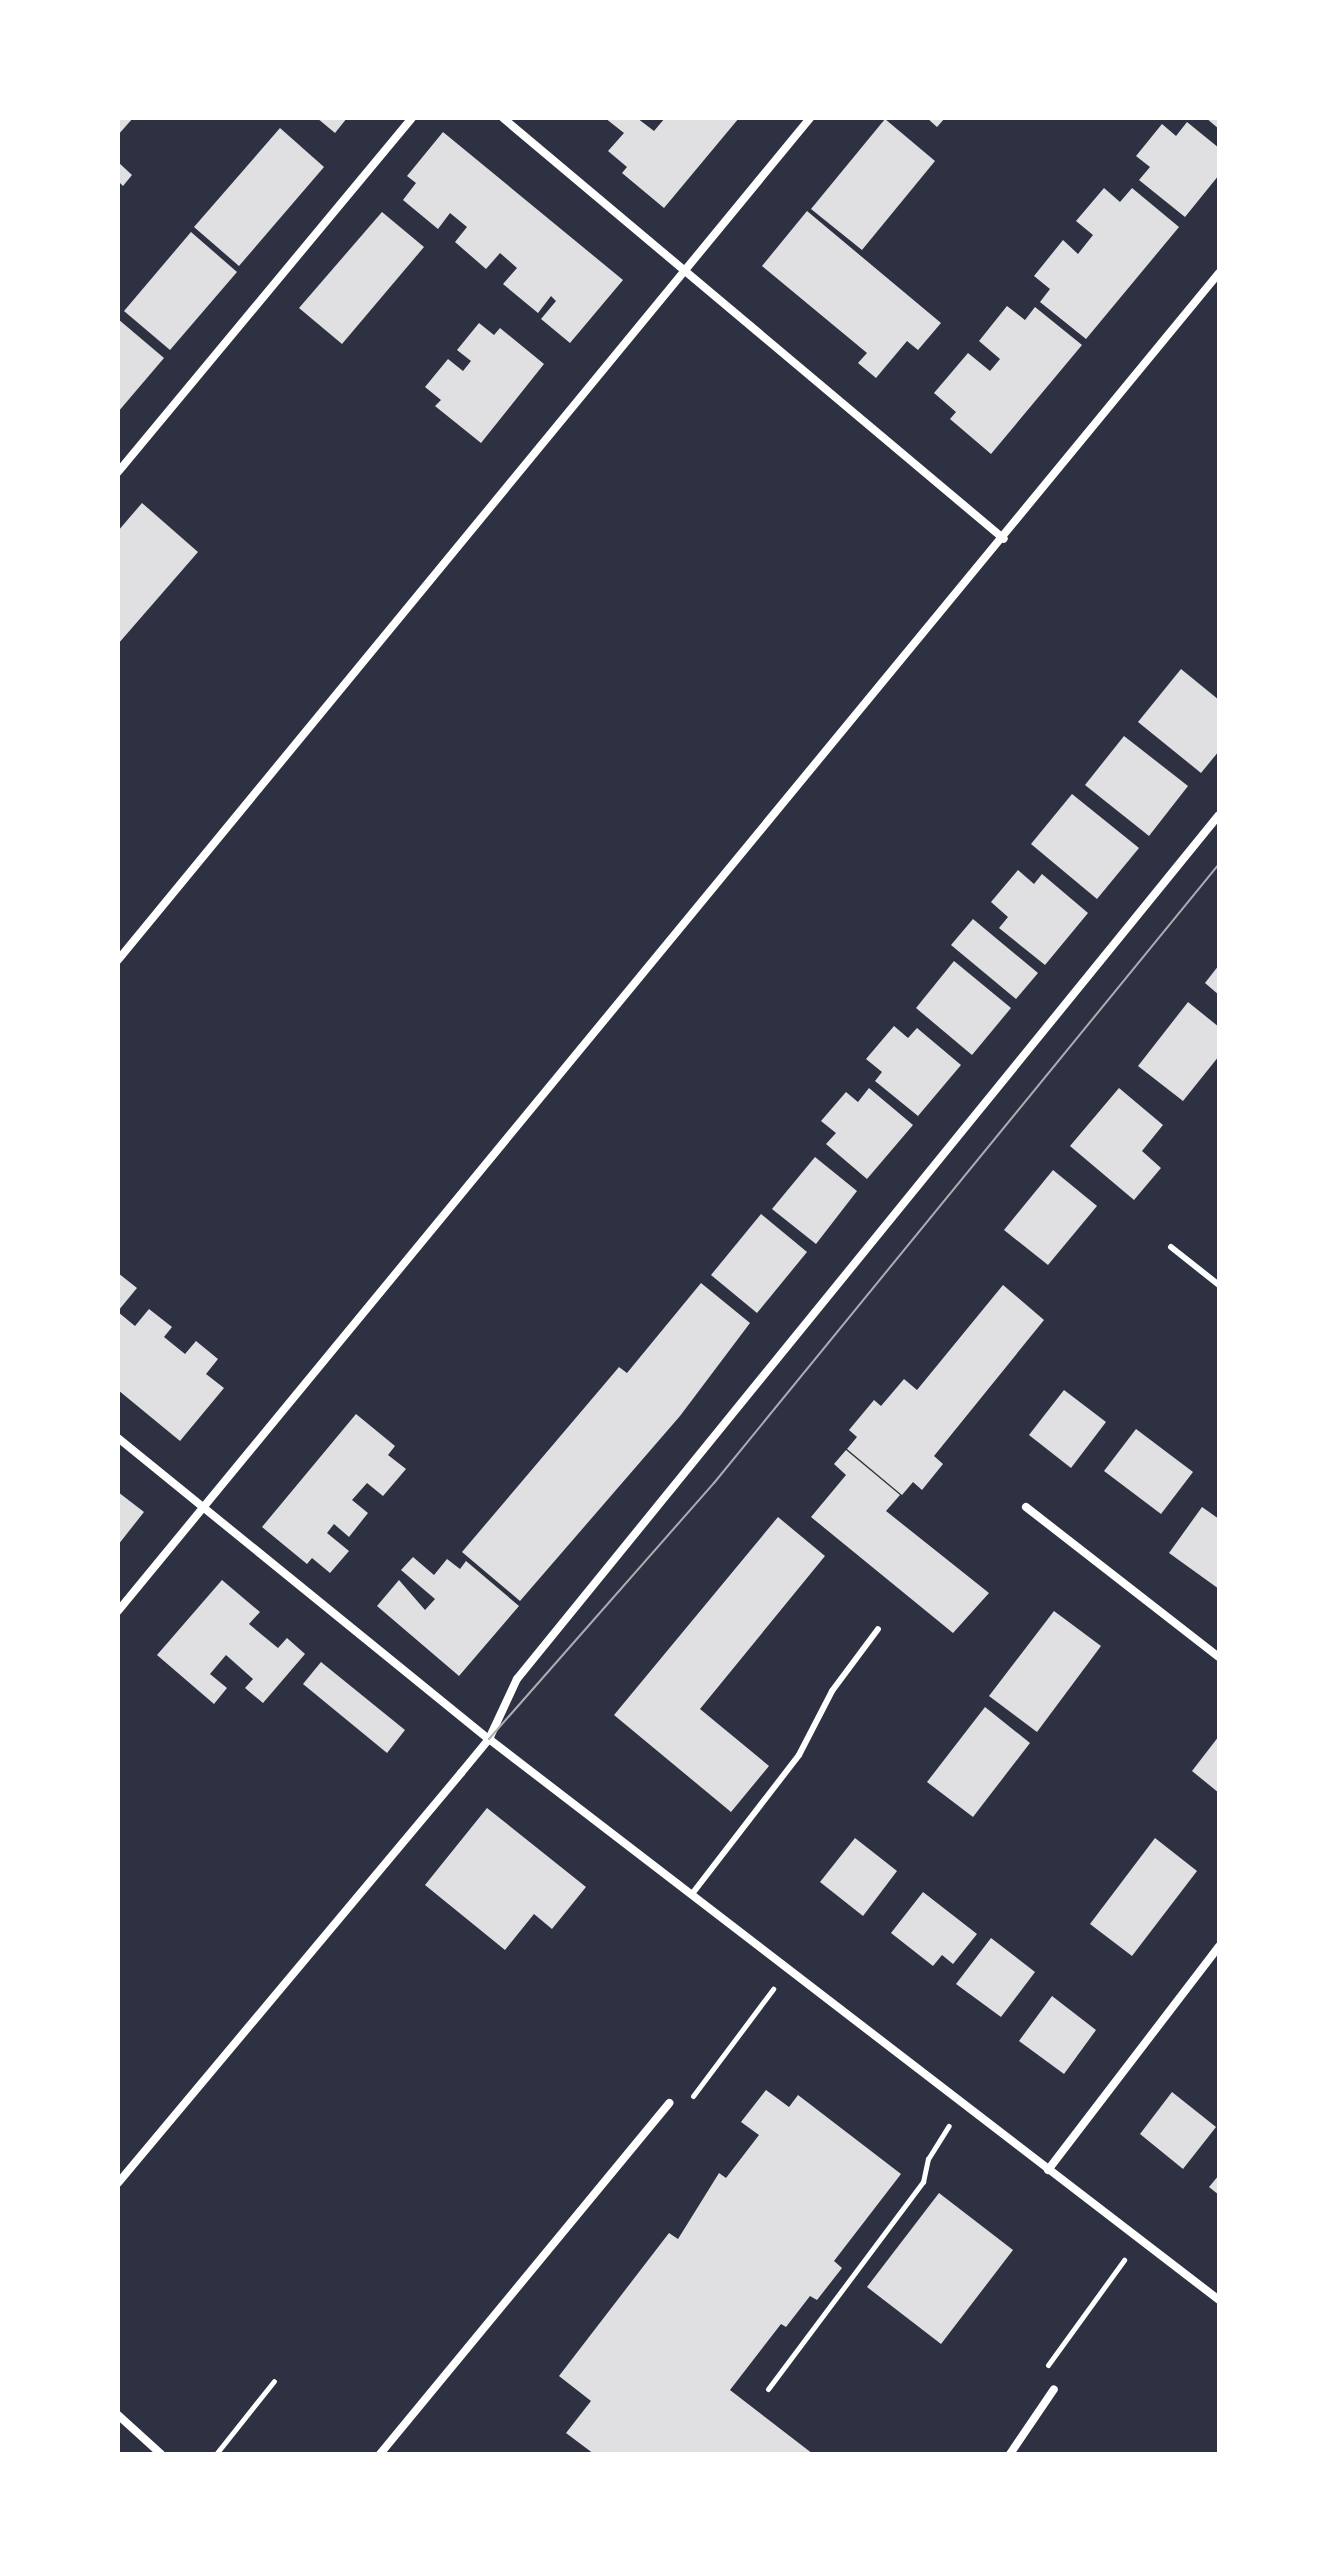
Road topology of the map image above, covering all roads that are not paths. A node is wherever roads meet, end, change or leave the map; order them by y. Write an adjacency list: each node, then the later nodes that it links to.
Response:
1 (412, 118): 6 (street)
2 (503, 118): 4 (street)
3 (810, 118): 4 (street)
4 (682, 269): 7 (street); 9 (street)
5 (1219, 273): 7 (street)
6 (118, 472)
7 (1004, 539): 13 (street)
8 (1219, 815): 18 (street)
9 (118, 960)
10 (1171, 1247): 11 (lane)
11 (1219, 1285)
12 (118, 1438): 13 (street)
13 (201, 1506): 15 (street); 18 (street)
14 (1026, 1507): 17 (street)
15 (118, 1611)
16 (878, 1629): 19 (lane)
17 (1219, 1657)
18 (489, 1739): 19 (street); 23 (street)
19 (692, 1894): 22 (street)
20 (1219, 1946): 22 (street)
21 (669, 2103): 28 (street)
22 (1048, 2170): 24 (street)
23 (118, 2183)
24 (1219, 2300)
25 (1054, 2389): 29 (street)
26 (118, 2415): 27 (street)
27 (161, 2454)
28 (380, 2454)
29 (1010, 2454)

